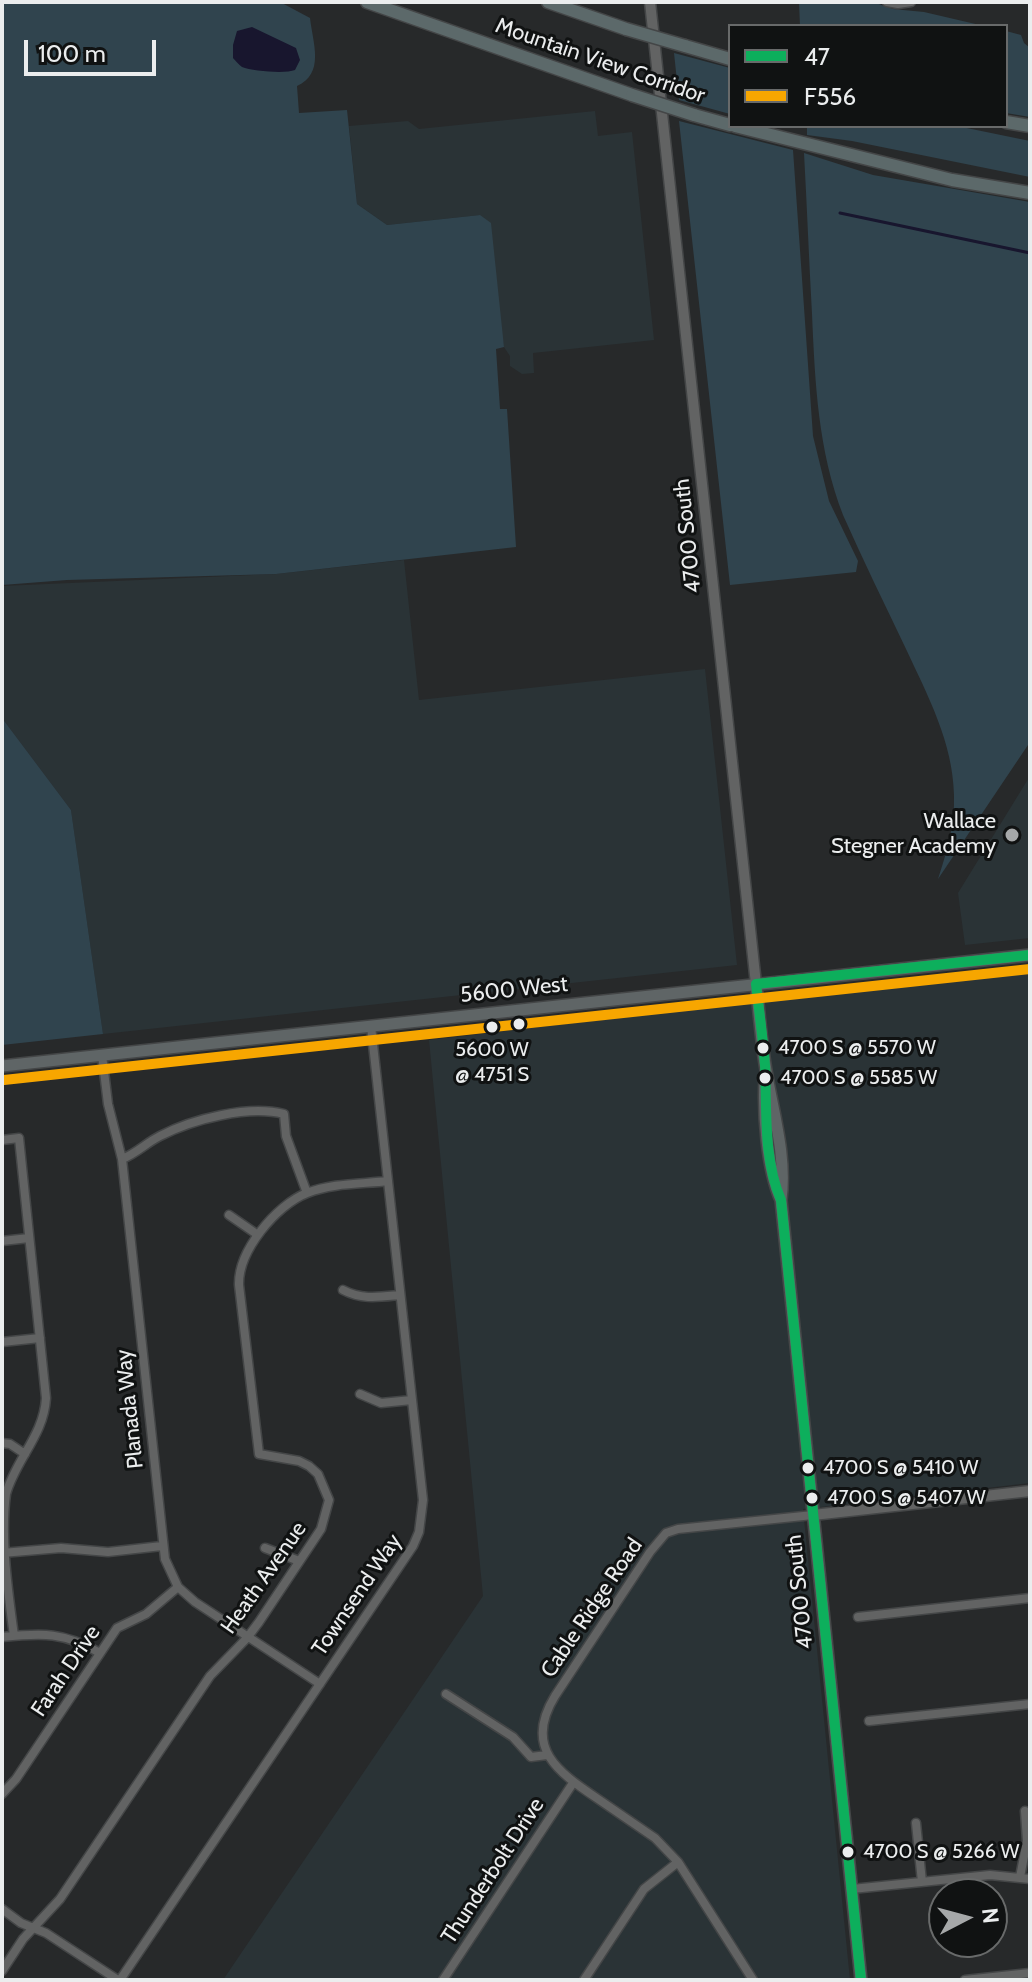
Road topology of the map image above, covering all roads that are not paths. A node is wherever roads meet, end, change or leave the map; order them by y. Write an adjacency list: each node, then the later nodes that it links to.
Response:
1 (367, 2): 8 (highway, Mountain View Corridor, bridge)
2 (548, 2): 6 (highway, Mountain View Corridor, bridge)
3 (650, 2): 13 (street, 4700 South)
4 (887, 2): 5 (street)
5 (911, 2)
6 (728, 58)
7 (1008, 122): 9 (highway)
8 (728, 124)
9 (1030, 126)
10 (743, 128): 11 (highway, Mountain View Corridor)
11 (1030, 193)
12 (1030, 955): 13 (main road, 5600 West)
13 (756, 984): 14 (main road, 5600 West); 34 (main road, 4700 South)
14 (371, 1026): 15 (main road, 5600 West); 19 (street, Townsend Way)
15 (102, 1055): 16 (main road, 5600 West); 18 (street, Planada Way)
16 (2, 1066)
17 (2, 1140): 23 (street)
18 (122, 1159): 20 (street); 35 (street, Planada Way)
19 (388, 1181): 20 (street, Heath Avenue); 26 (street, Townsend Way)
20 (307, 1193): 22 (street, Heath Avenue)
21 (229, 1215): 22 (street)
22 (258, 1235): 38 (street, Heath Avenue)
23 (29, 1238): 24 (street); 27 (street)
24 (2, 1241)
25 (343, 1290): 26 (street)
26 (400, 1295): 30 (street, Townsend Way)
27 (40, 1338): 28 (street); 32 (street)
28 (2, 1342)
29 (360, 1394): 30 (street)
30 (412, 1400): 46 (street, Townsend Way)
31 (2, 1443): 32 (street)
32 (25, 1454): 37 (street)
33 (1030, 1491): 34 (street)
34 (813, 1515): 50 (street, Cable Ridge Road); 58 (main road, 4700 South)
35 (162, 1546): 37 (street); 39 (street, Planada Way)
36 (265, 1548): 38 (street)
37 (3, 1552): 42 (street)
38 (299, 1561): 44 (street, Heath Avenue)
39 (178, 1587): 44 (street, Planada Way); 45 (street, Farah Drive)
40 (1030, 1598): 41 (street)
41 (858, 1617)
42 (14, 1636): 43 (street); 45 (street)
43 (2, 1637)
44 (247, 1638): 46 (street, Planada Way); 60 (street, Heath Avenue)
45 (100, 1653): 52 (street, Farah Drive)
46 (320, 1684): 63 (street, Townsend Way)
47 (446, 1694): 50 (street)
48 (1030, 1704): 49 (street)
49 (869, 1721)
50 (547, 1755): 51 (street)
51 (573, 1783): 55 (street); 64 (street, Thunderbolt Drive)
52 (2, 1794)
53 (1025, 1811): 56 (street)
54 (916, 1823): 57 (street)
55 (678, 1862): 65 (street); 66 (street)
56 (1025, 1878): 57 (street)
57 (922, 1882): 58 (street)
58 (852, 1889): 67 (main road, 4700 South)
59 (2, 1909): 60 (street)
60 (34, 1927): 61 (street, Heath Avenue); 63 (street)
61 (2, 1971)
62 (1030, 1973): 68 (street)
63 (119, 1980)
64 (443, 1980)
65 (584, 1980)
66 (753, 1980)
67 (861, 1980)
68 (965, 1980)

